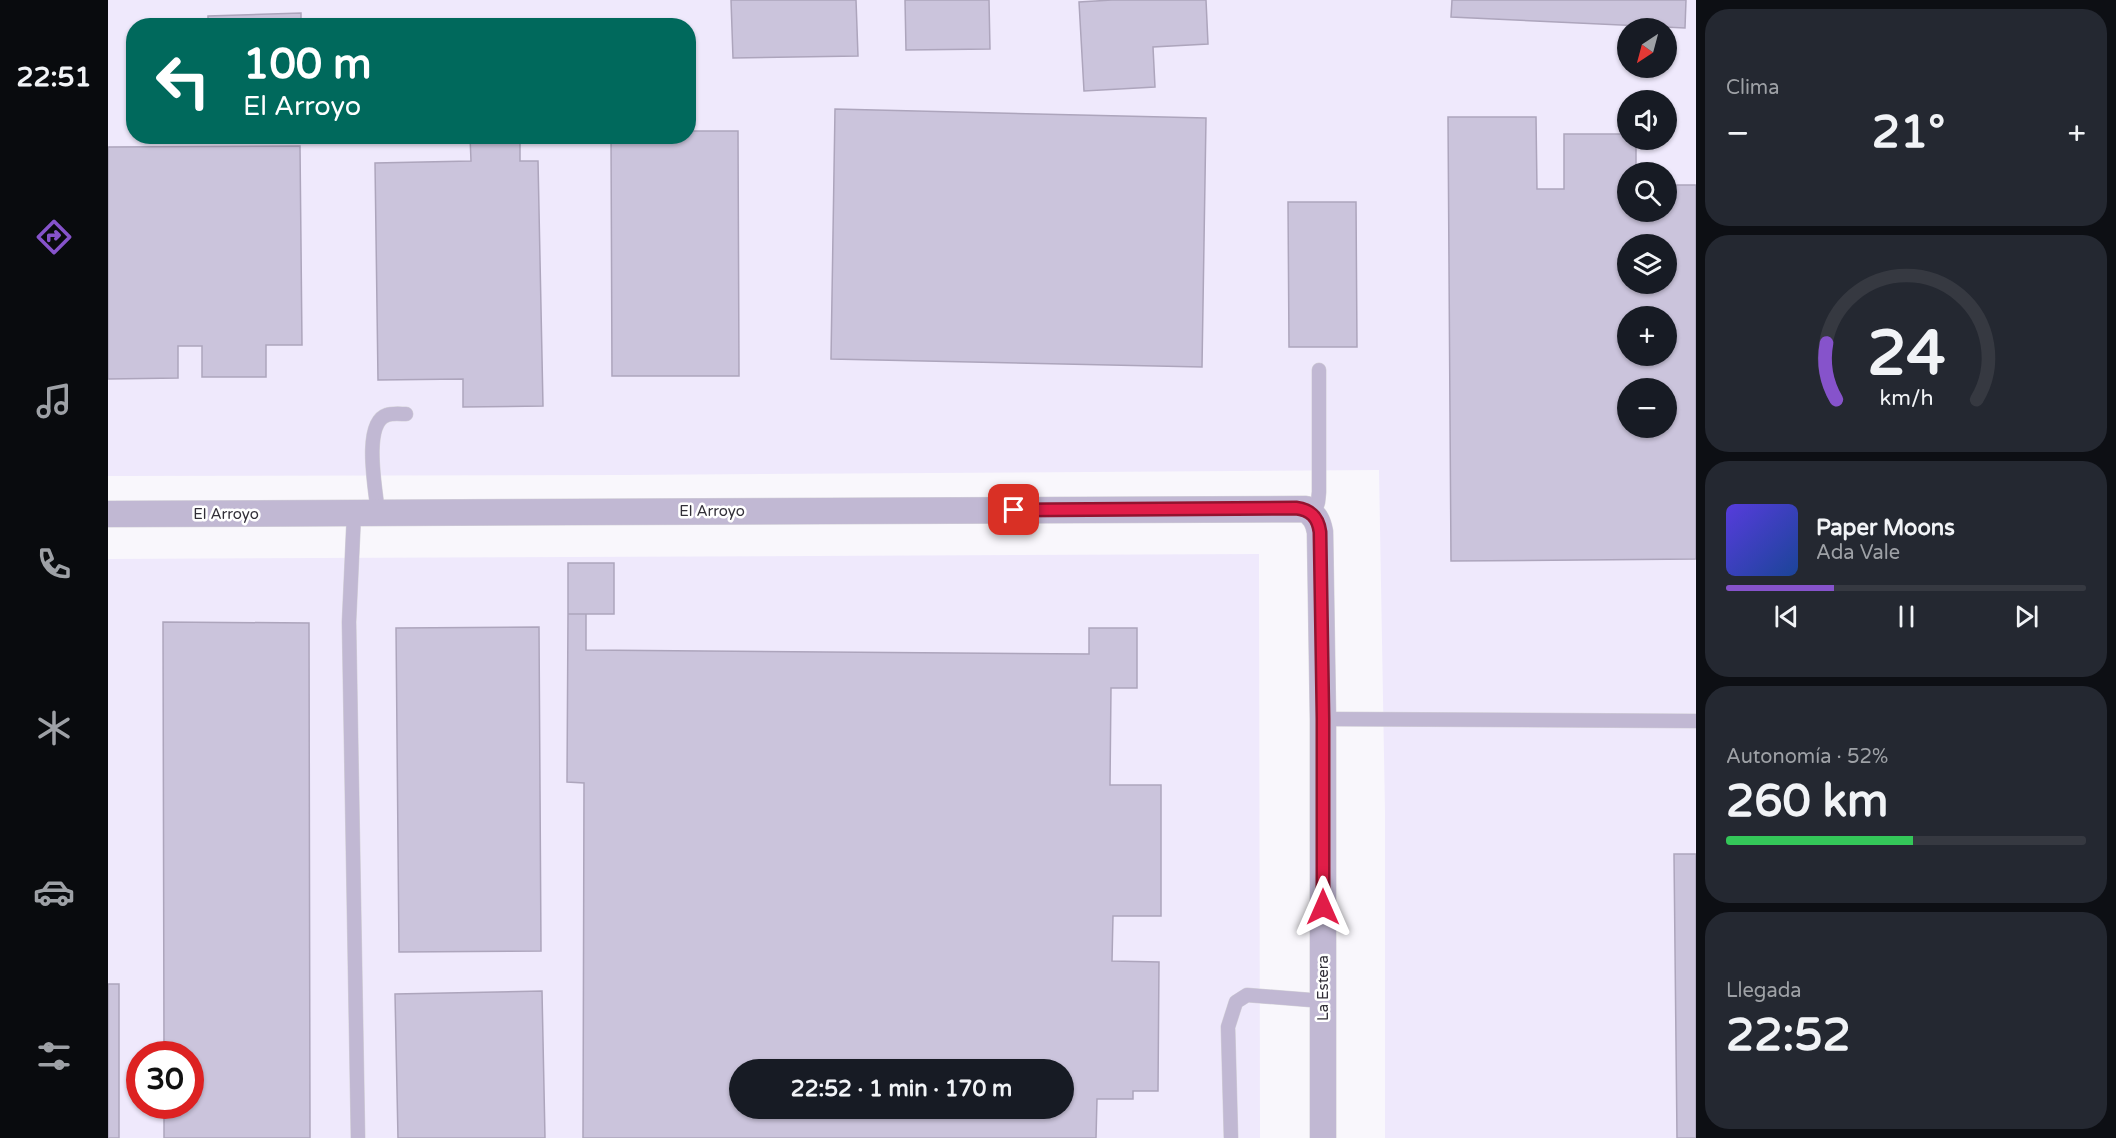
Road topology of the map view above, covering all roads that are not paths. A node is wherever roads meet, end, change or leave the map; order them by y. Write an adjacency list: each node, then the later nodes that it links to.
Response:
1 (1319, 370): 5 (lane)
2 (406, 414): 3 (lane)
3 (366, 513): 4 (street, El Arroyo); 5 (street, El Arroyo); 9 (lane)
4 (108, 514)
5 (1314, 515): 6 (street, La Estera)
6 (1323, 719): 7 (lane); 8 (street, La Estera)
7 (1696, 721)
8 (1323, 1001): 10 (lane); 11 (street, La Estera)
9 (358, 1138)
10 (1231, 1138)
11 (1323, 1138)

